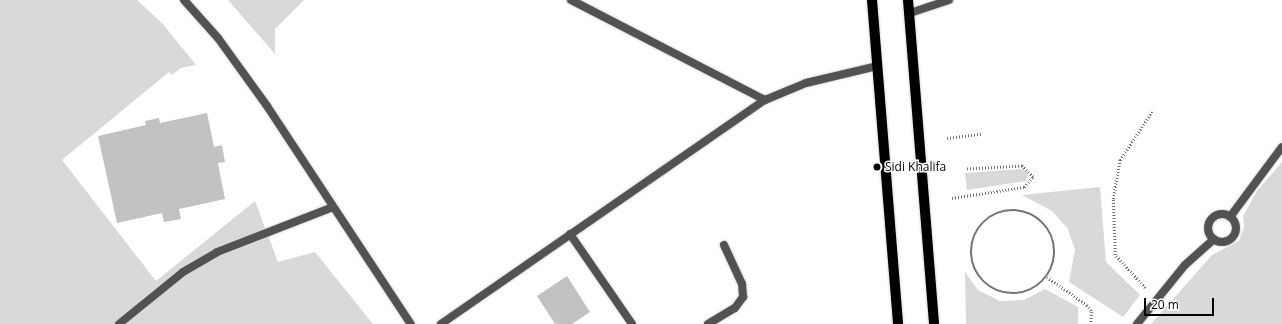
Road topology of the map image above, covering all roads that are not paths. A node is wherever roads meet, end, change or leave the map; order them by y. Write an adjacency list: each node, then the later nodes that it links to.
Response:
1 (184, 0): 10 (street)
2 (571, 0): 8 (street)
3 (872, 0): 7 (main road)
4 (908, 0): 6 (main road)
5 (949, 0): 6 (street)
6 (910, 13): 21 (main road)
7 (878, 66): 8 (street); 20 (main road)
8 (765, 100): 12 (street)
9 (1282, 147): 11 (street)
10 (333, 207): 15 (street); 16 (street)
11 (1230, 217): 13 (street); 13 (street)
12 (570, 234): 17 (street); 18 (street)
13 (1214, 239): 22 (street)
14 (724, 246): 19 (street)
15 (119, 324)
16 (411, 324)
17 (441, 324)
18 (632, 324)
19 (708, 324)
20 (898, 324)
21 (934, 324)
22 (1137, 324)

